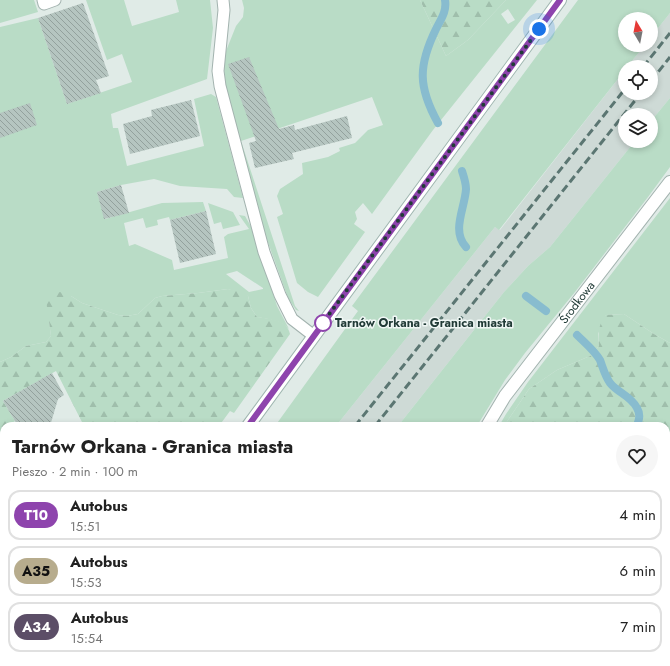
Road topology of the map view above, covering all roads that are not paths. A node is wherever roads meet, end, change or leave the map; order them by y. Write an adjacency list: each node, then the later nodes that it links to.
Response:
1 (43, 0): 2 (lane)
2 (55, 0)
3 (223, 0): 6 (lane)
4 (557, 1): 6 (street)
5 (670, 182): 8 (street, Środkowa)
6 (314, 336): 7 (street)
7 (251, 422)
8 (489, 422)

